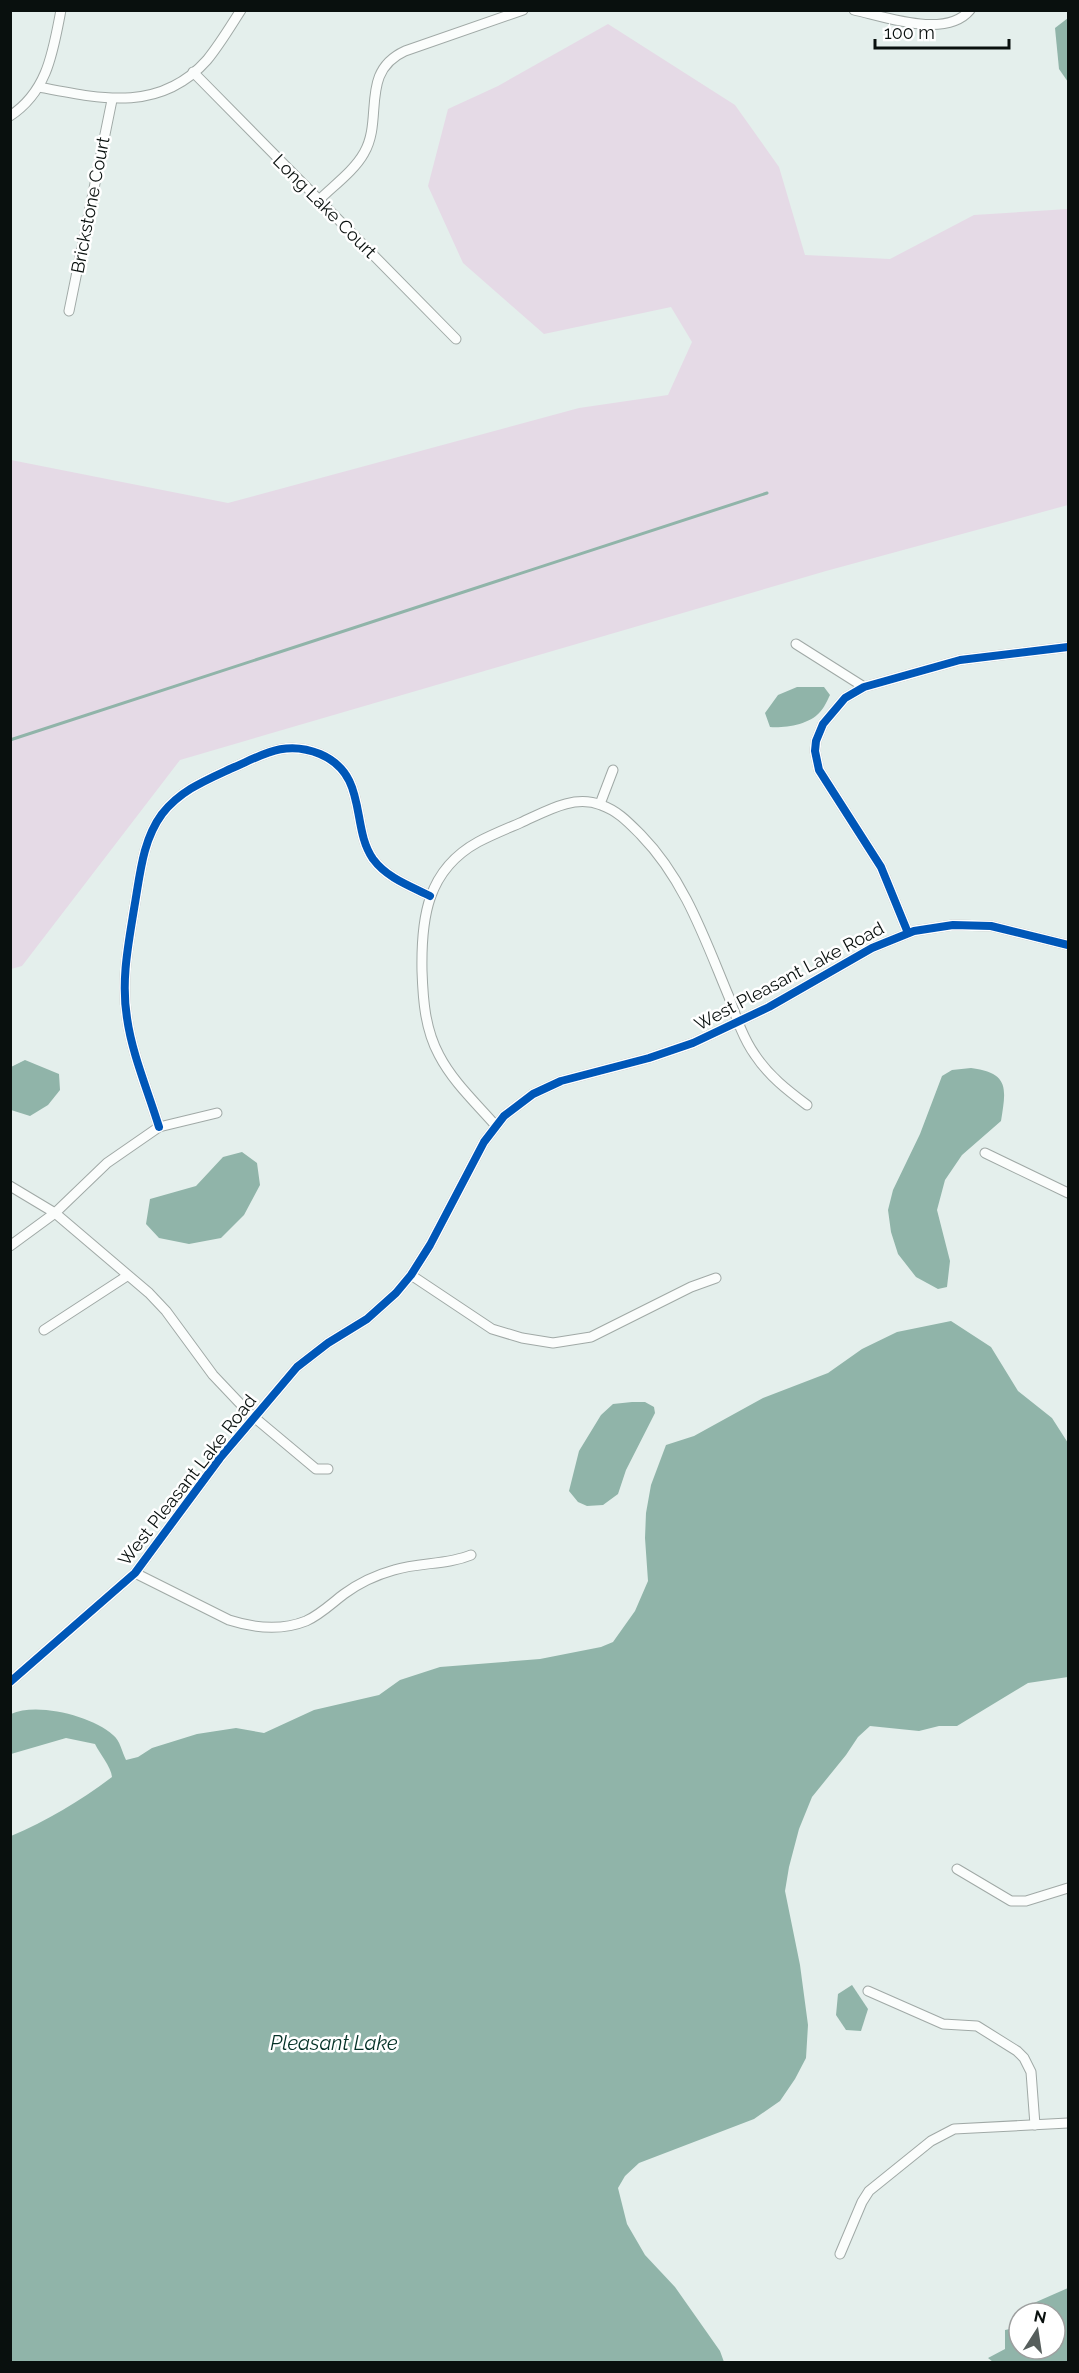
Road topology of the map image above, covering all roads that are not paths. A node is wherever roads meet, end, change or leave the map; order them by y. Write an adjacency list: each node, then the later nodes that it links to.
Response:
1 (61, 10): 7 (street)
2 (241, 10): 6 (street)
3 (522, 10): 10 (street)
4 (854, 10): 5 (street)
5 (970, 10)
6 (193, 72): 8 (street); 10 (street, Long Lake Court)
7 (39, 87): 8 (street); 9 (street)
8 (112, 100): 11 (street, Brickstone Court)
9 (10, 116)
10 (319, 200): 12 (street, Long Lake Court)
11 (69, 311)
12 (456, 339)
13 (796, 644): 15 (street)
14 (1068, 647): 15 (street)
15 (864, 687): 19 (street)
16 (613, 770): 17 (street)
17 (600, 804): 18 (street); 21 (street)
18 (430, 896): 24 (street); 25 (street)
19 (908, 933): 20 (street, West Pleasant Lake Road); 21 (street, West Pleasant Lake Road)
20 (1068, 945)
21 (739, 1022): 22 (street); 24 (street, West Pleasant Lake Road)
22 (807, 1105)
23 (217, 1113): 25 (street)
24 (496, 1126): 31 (street, West Pleasant Lake Road)
25 (159, 1127): 29 (street)
26 (985, 1153): 28 (street)
27 (10, 1186): 29 (street)
28 (1068, 1193)
29 (55, 1213): 30 (street); 32 (street)
30 (10, 1246)
31 (411, 1275): 33 (street); 35 (street, West Pleasant Lake Road)
32 (126, 1276): 34 (street); 35 (street)
33 (716, 1278)
34 (44, 1330)
35 (254, 1417): 36 (street); 38 (street, West Pleasant Lake Road)
36 (328, 1469)
37 (471, 1555): 38 (street)
38 (135, 1573): 39 (street, West Pleasant Lake Road)
39 (10, 1682)
40 (957, 1869): 41 (street)
41 (1068, 1888)
42 (868, 1991): 44 (street)
43 (1068, 2123): 44 (street)
44 (1035, 2125): 45 (street)
45 (840, 2254)

